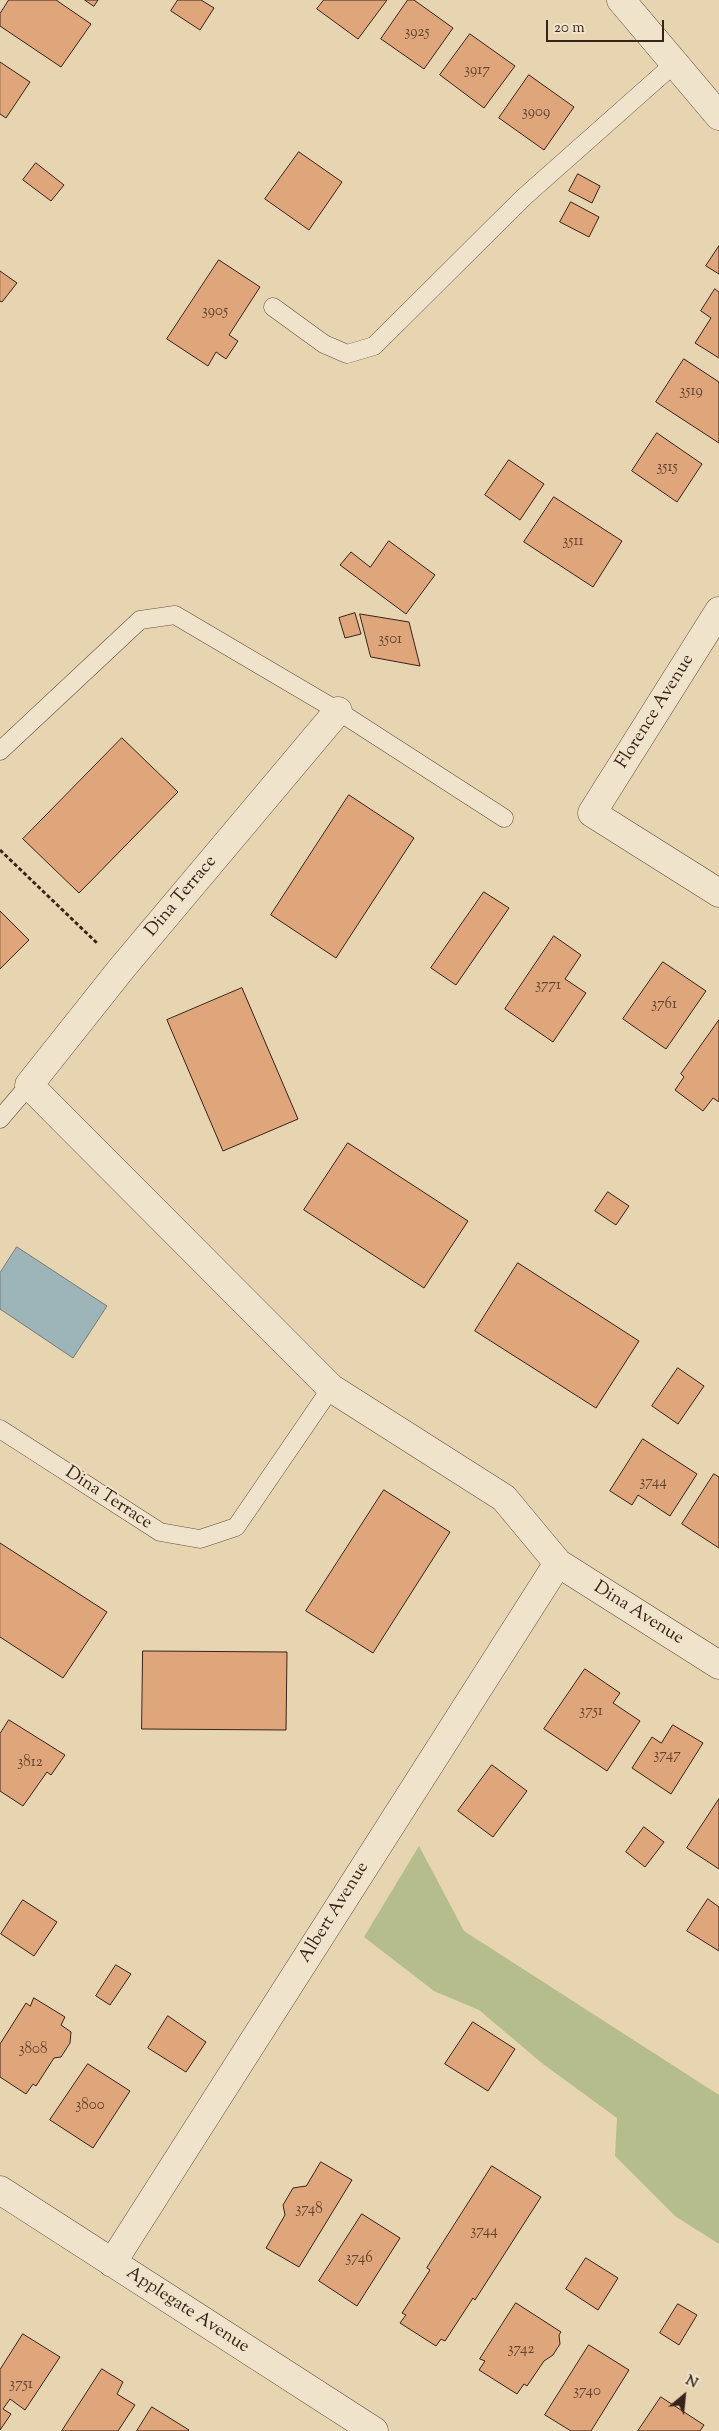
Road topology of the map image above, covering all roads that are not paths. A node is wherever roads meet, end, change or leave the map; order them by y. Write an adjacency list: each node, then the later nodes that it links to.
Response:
1 (621, 0): 2 (street)
2 (674, 64): 3 (street); 4 (lane)
3 (719, 116)
4 (273, 307)
5 (719, 612): 9 (street, Florence Avenue)
6 (338, 711): 7 (lane); 8 (lane); 10 (street, Dina Terrace)
7 (0, 751)
8 (504, 818)
9 (719, 894)
10 (30, 1086): 11 (lane, Dina Terrace); 12 (street)
11 (0, 1119)
12 (331, 1388): 13 (lane, Dina Terrace); 14 (street)
13 (0, 1429)
14 (558, 1563): 15 (street, Dina Avenue); 17 (street, Albert Avenue)
15 (719, 1664)
16 (0, 2190): 17 (street, Applegate Avenue)
17 (112, 2263): 18 (street, Applegate Avenue)
18 (374, 2431)

